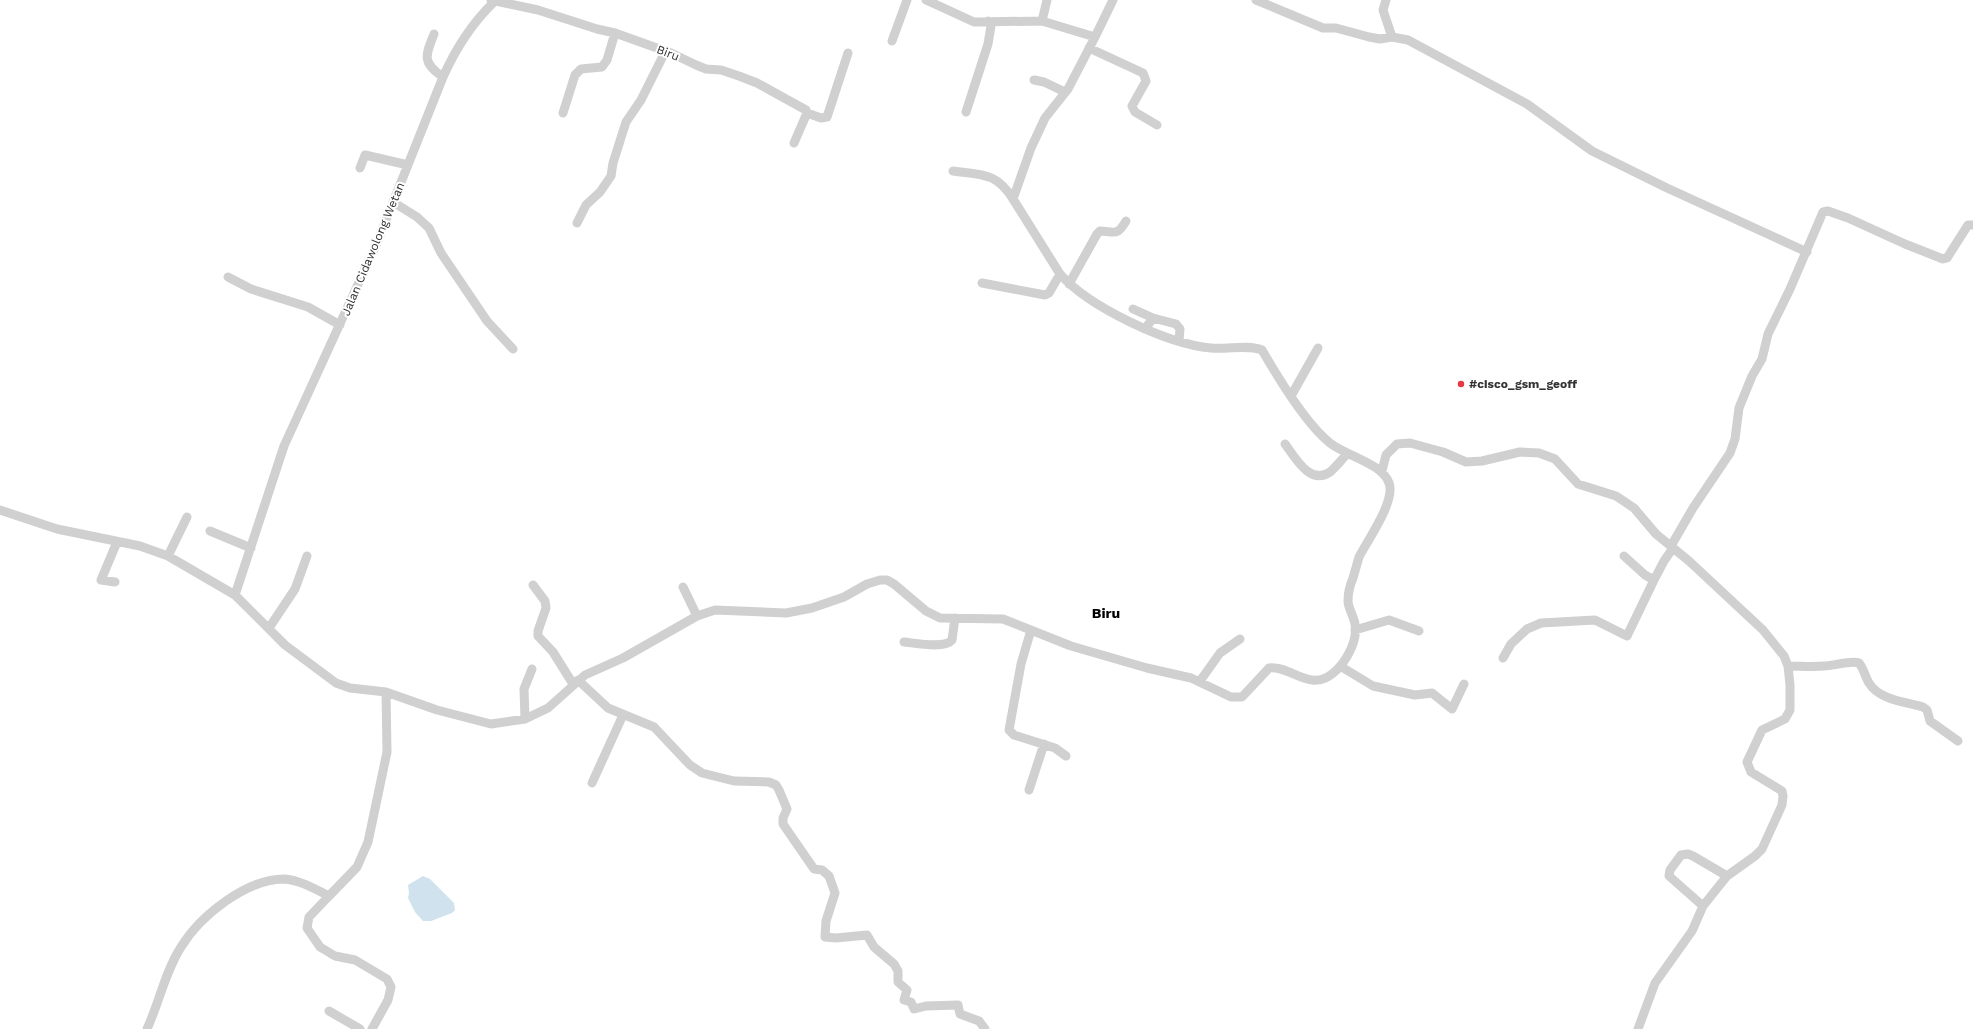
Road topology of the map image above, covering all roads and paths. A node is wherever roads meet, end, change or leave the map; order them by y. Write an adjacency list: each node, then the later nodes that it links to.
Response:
1 (907, 0): 15 (street)
2 (926, 0): 9 (street)
3 (1047, 0): 10 (street)
4 (1114, 0): 13 (street)
5 (1256, 0): 14 (street)
6 (1386, 0): 14 (street)
7 (492, 1): 8 (street, Biru); 19 (street, Jalan Cidawolong Wetan)
8 (517, 3): 11 (street, Biru)
9 (988, 21): 10 (street); 22 (street)
10 (1042, 21): 13 (street)
11 (615, 33): 17 (street, Biru); 23 (street)
12 (434, 34): 19 (street)
13 (1095, 37): 16 (street)
14 (1392, 37): 35 (street)
15 (892, 41)
16 (1089, 48): 21 (street); 25 (street)
17 (665, 52): 24 (street, Biru); 33 (street)
18 (848, 53): 24 (street)
19 (443, 77): 27 (street, Jalan Cidawolong Wetan)
20 (1034, 80): 21 (street)
21 (1065, 92): 30 (street)
22 (966, 112)
23 (563, 113)
24 (806, 113): 26 (street)
25 (1157, 125)
26 (794, 143)
27 (408, 165): 28 (street); 31 (street, Jalan Cidawolong Wetan)
28 (360, 168)
29 (953, 171): 30 (street)
30 (1013, 199): 36 (street)
31 (393, 202): 42 (street, Jalan Cidawolong Wetan); 46 (street)
32 (1126, 221): 39 (street)
33 (576, 223)
34 (1973, 225): 35 (street)
35 (1806, 252): 55 (street)
36 (1060, 274): 38 (street); 39 (street)
37 (228, 277): 42 (street)
38 (982, 283)
39 (1069, 284): 43 (street)
40 (1133, 308): 41 (street)
41 (1153, 318): 43 (street); 44 (street)
42 (340, 325): 56 (street, Jalan Cidawolong Wetan)
43 (1145, 329): 44 (street)
44 (1179, 340): 47 (street)
45 (1318, 348): 47 (street)
46 (513, 349)
47 (1291, 396): 49 (street)
48 (1285, 444): 49 (street)
49 (1348, 454): 50 (street)
50 (1382, 471): 55 (street); 69 (street)
51 (0, 510): 54 (street)
52 (187, 517): 57 (street)
53 (210, 531): 56 (street)
54 (117, 542): 57 (street); 61 (street)
55 (1672, 547): 60 (street); 75 (street)
56 (251, 548): 64 (street)
57 (168, 556): 64 (street)
58 (307, 556): 67 (street)
59 (1624, 556): 60 (street)
60 (1654, 580): 73 (street)
61 (115, 582)
62 (533, 585): 78 (street)
63 (683, 587): 65 (street)
64 (236, 595): 67 (street)
65 (697, 616): 66 (street); 78 (street)
66 (955, 618): 68 (street); 72 (street)
67 (269, 628): 80 (street)
68 (1031, 630): 77 (street); 84 (street)
69 (1355, 630): 70 (street); 74 (street)
70 (1419, 631)
71 (1240, 639): 77 (street)
72 (904, 642)
73 (1504, 658)
74 (1340, 666): 77 (street); 79 (street)
75 (1788, 666): 83 (street); 88 (street)
76 (532, 669): 82 (street)
77 (1200, 681)
78 (575, 682): 81 (street); 82 (street)
79 (1464, 684)
80 (386, 692): 82 (street); 89 (street)
81 (623, 714): 86 (street); 95 (street)
82 (524, 718)
83 (1958, 741)
84 (1044, 744): 85 (street); 87 (street)
85 (1066, 756)
86 (592, 783)
87 (1029, 790)
88 (1727, 876): 90 (street); 90 (street)
89 (329, 896): 92 (street); 94 (street)
90 (1702, 906): 96 (street)
91 (329, 1011): 93 (street)
92 (147, 1029)
93 (360, 1029)
94 (372, 1029)
95 (985, 1029)
96 (1638, 1029)

